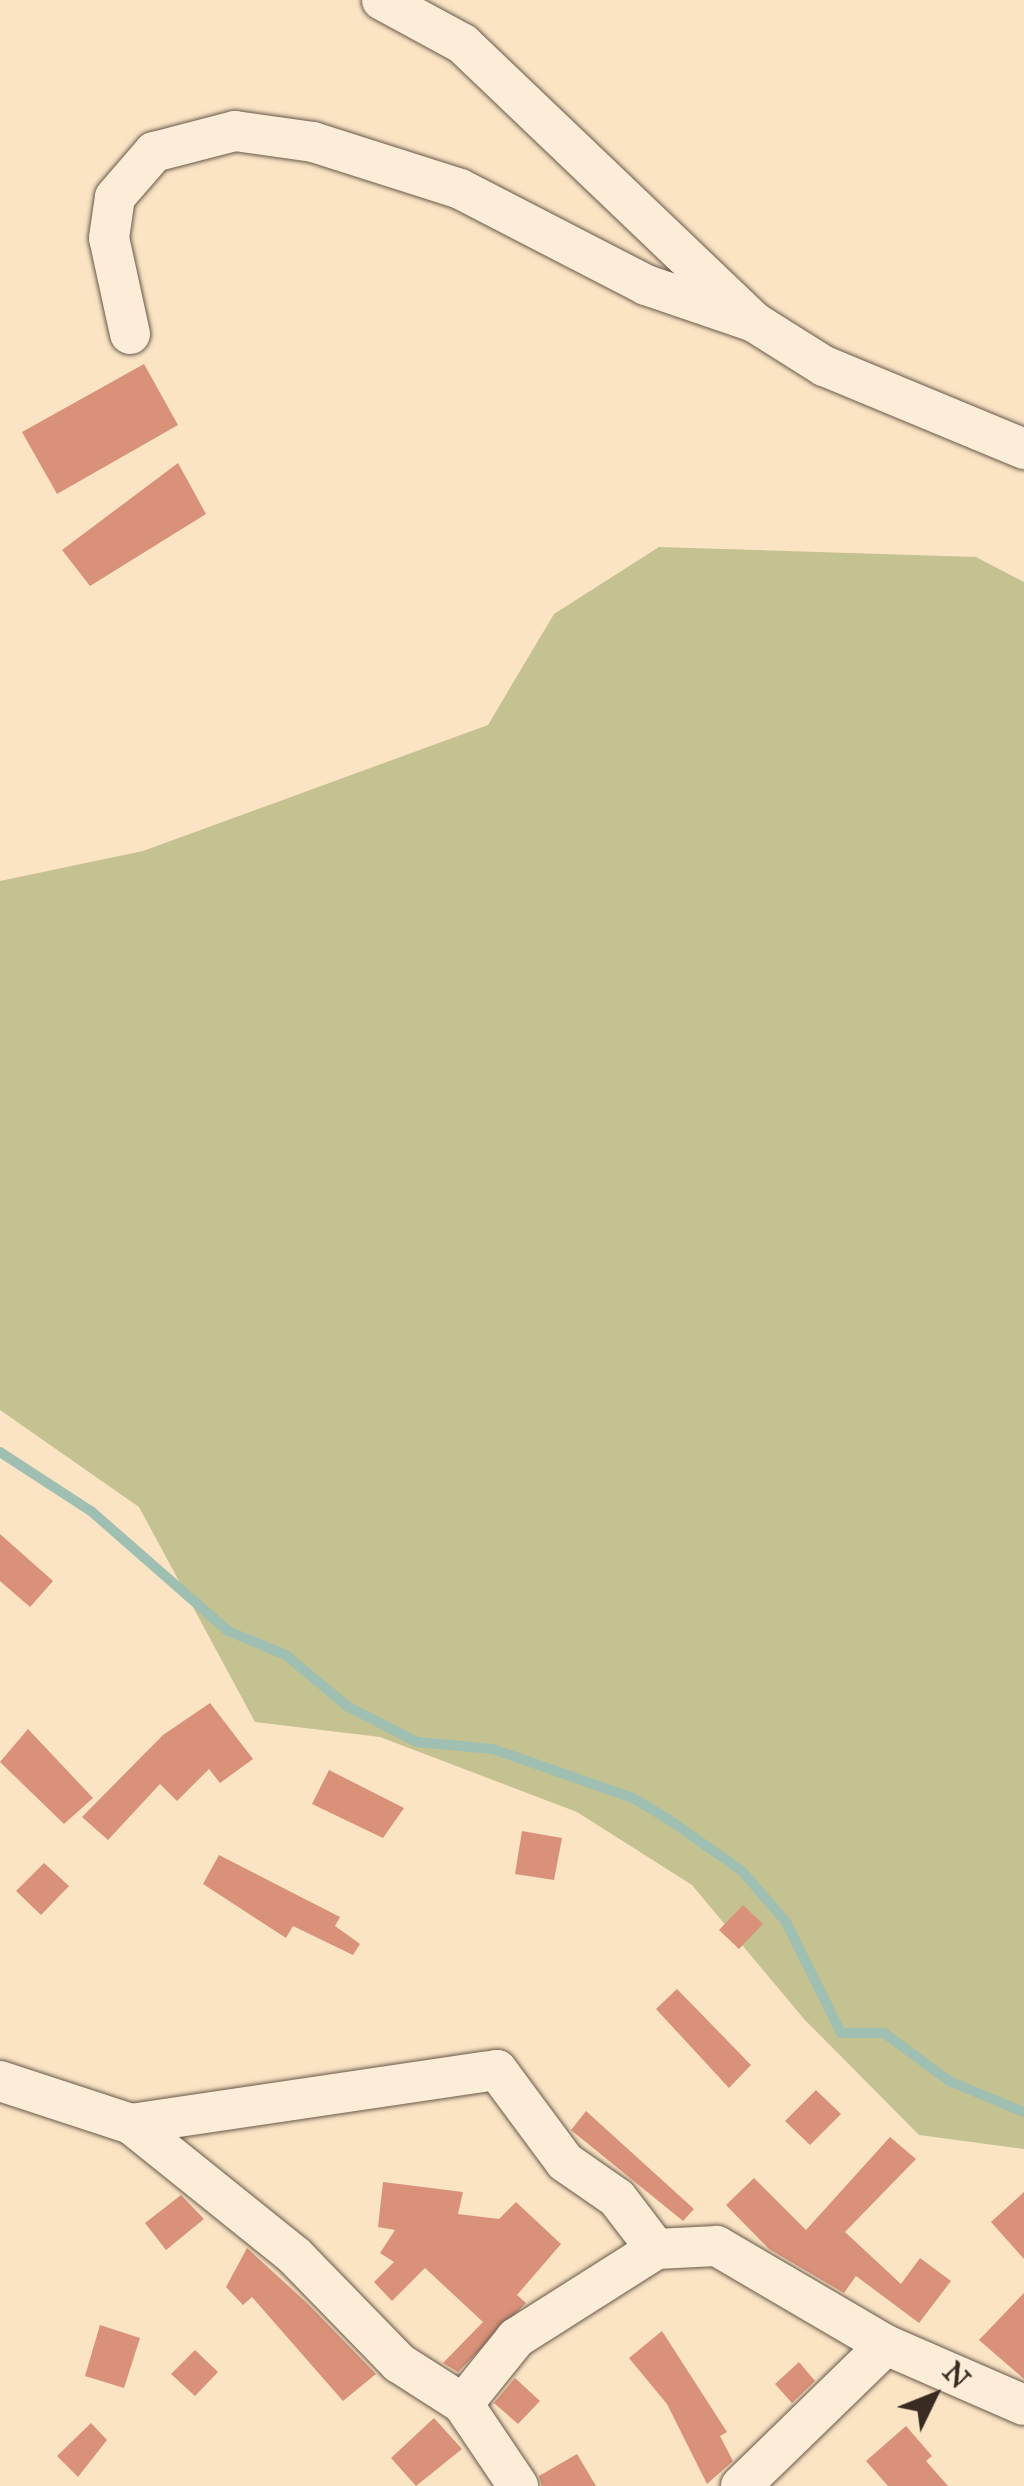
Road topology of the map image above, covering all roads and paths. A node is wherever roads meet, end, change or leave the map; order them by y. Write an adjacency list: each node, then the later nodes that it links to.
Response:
1 (382, 0): 2 (street)
2 (754, 322): 3 (street); 4 (street)
3 (130, 334)
4 (1024, 449)
5 (3, 2087): 6 (street)
6 (131, 2124): 7 (street); 9 (street)
7 (656, 2249): 8 (street); 9 (street)
8 (886, 2345): 10 (street); 12 (street)
9 (464, 2404): 11 (street)
10 (1024, 2405)
11 (518, 2486)
12 (741, 2486)

